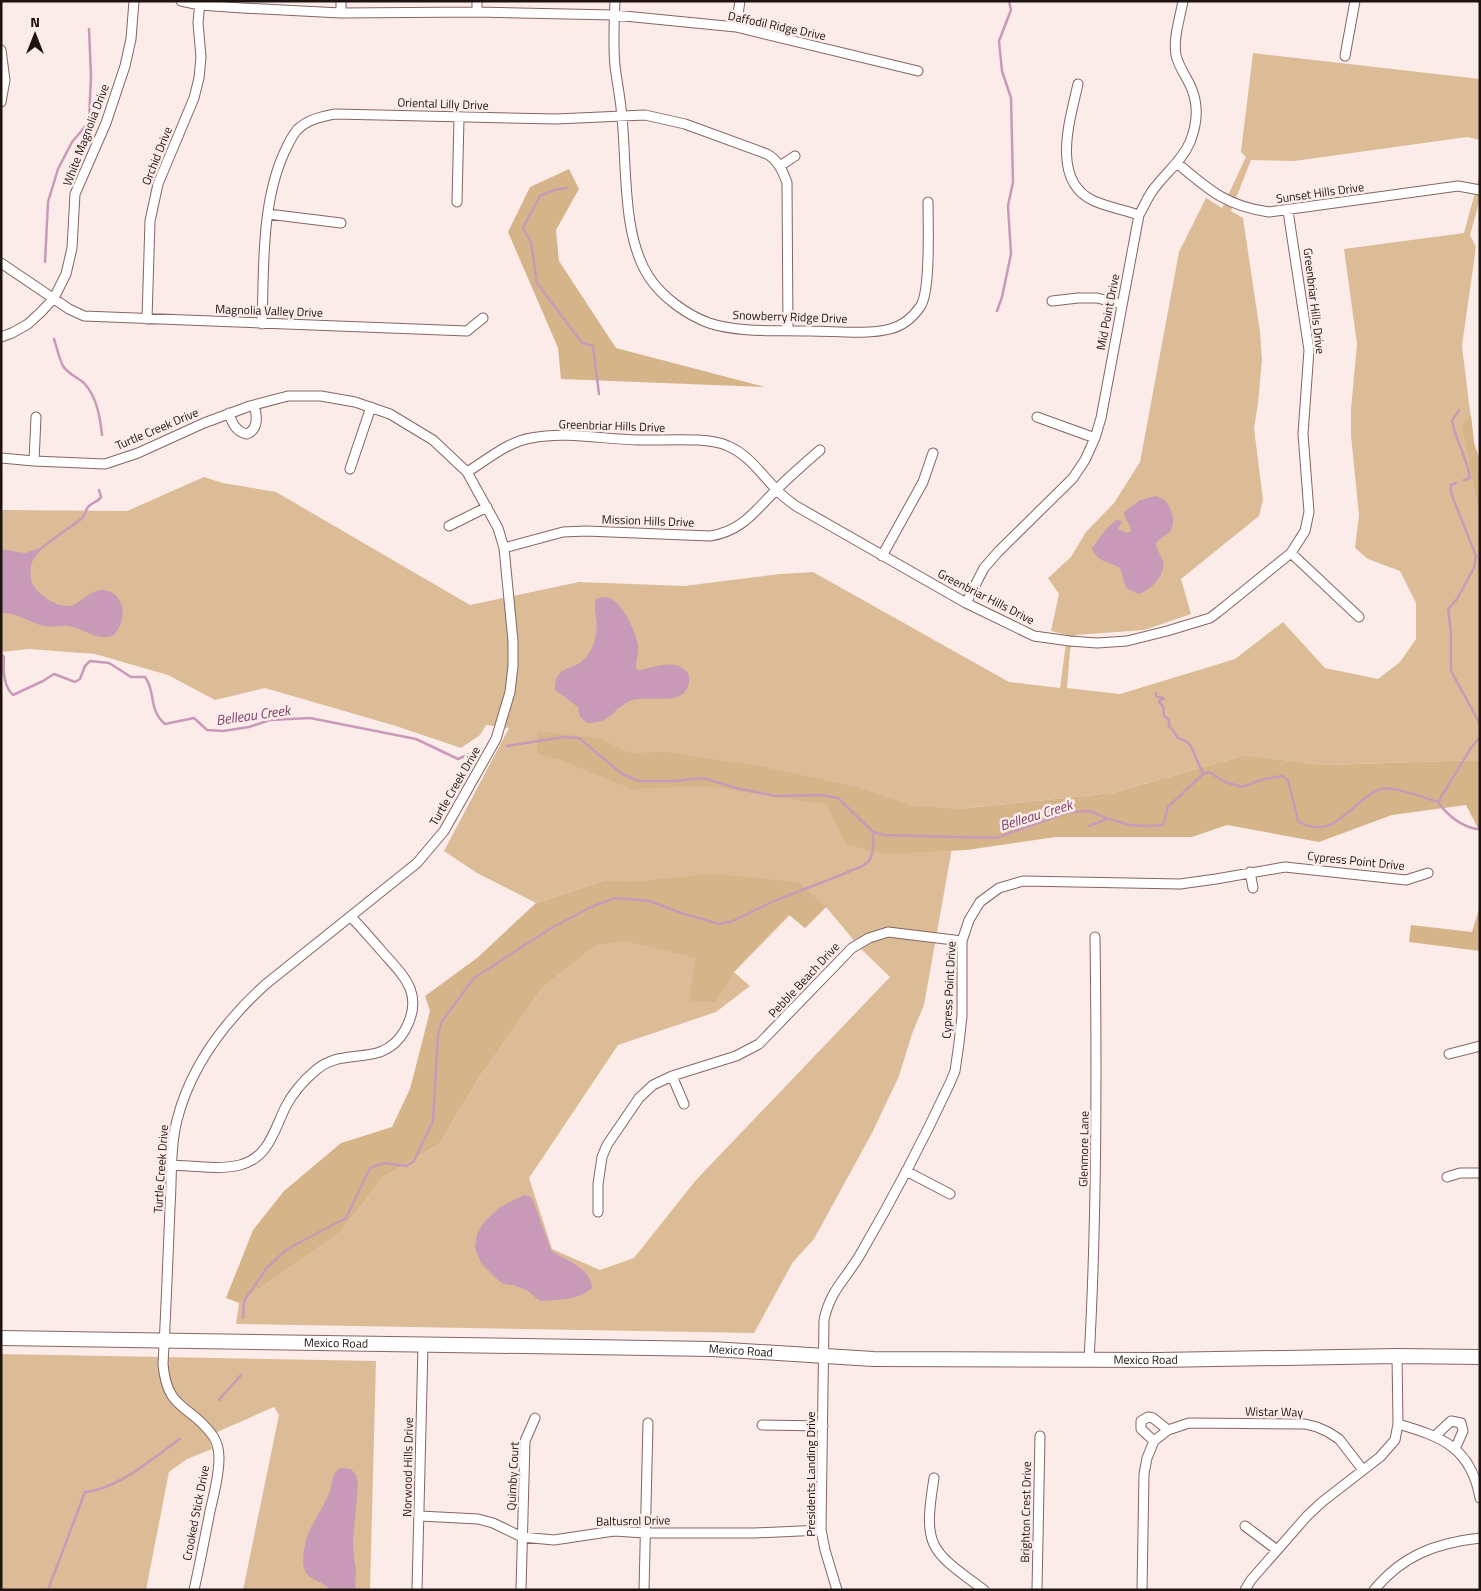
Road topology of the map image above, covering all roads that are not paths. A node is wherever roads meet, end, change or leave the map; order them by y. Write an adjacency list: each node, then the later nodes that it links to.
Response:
1 (134, 1): 32 (street, White Magnolia Drive)
2 (181, 1): 9 (street, Daffodil Ridge Drive)
3 (341, 1): 10 (street)
4 (477, 1): 11 (street)
5 (615, 1): 12 (street, Snowberry Ridge Drive)
6 (740, 1): 13 (street)
7 (1183, 1): 22 (street, Mid Point Drive)
8 (1355, 1): 15 (street)
9 (200, 3): 10 (street, Daffodil Ridge Drive); 36 (street, Orchid Drive)
10 (341, 12): 11 (street, Daffodil Ridge Drive)
11 (477, 12): 12 (street, Daffodil Ridge Drive)
12 (614, 15): 13 (street, Daffodil Ridge Drive); 20 (street, Snowberry Ridge Drive)
13 (736, 27): 16 (street, Daffodil Ridge Drive)
14 (1, 50): 18 (street)
15 (1345, 56)
16 (918, 71)
17 (1078, 84): 29 (street)
18 (1, 102)
19 (459, 118): 20 (street, Oriental Lilly Drive); 25 (street); 28 (street, Oriental Lilly Drive)
20 (622, 118): 23 (street, Oriental Lilly Drive); 38 (street, Snowberry Ridge Drive)
21 (795, 156): 23 (street)
22 (1178, 163): 27 (street, Sunset Hills Drive); 29 (street, Mid Point Drive)
23 (780, 166): 38 (street)
24 (1480, 190): 27 (street, Sunset Hills Drive)
25 (456, 202)
26 (928, 202): 38 (street, Snowberry Ridge Drive)
27 (1288, 211): 56 (street, Greenbriar Hills Drive)
28 (268, 214): 30 (street); 37 (street, Oriental Lilly Drive)
29 (1139, 214): 34 (street, Mid Point Drive)
30 (341, 223)
31 (1, 263): 32 (street, Magnolia Valley Drive)
32 (54, 298): 36 (street, Magnolia Valley Drive); 39 (street, White Magnolia Drive)
33 (1052, 301): 34 (street)
34 (1121, 304): 45 (street, Mid Point Drive)
35 (483, 318): 37 (street, Magnolia Valley Drive)
36 (147, 319): 37 (street, Magnolia Valley Drive)
37 (262, 324)
38 (788, 330)
39 (1, 337)
40 (254, 404): 41 (street, Turtle Creek Drive); 42 (street, Turtle Creek Drive); 42 (street)
41 (371, 407): 50 (street); 51 (street, Turtle Creek Drive)
42 (229, 413): 49 (street, Turtle Creek Drive)
43 (36, 417): 49 (street)
44 (1037, 417): 45 (street)
45 (1095, 438): 58 (street, Mid Point Drive)
46 (820, 450): 52 (street, Mission Hills Drive)
47 (933, 453): 57 (street)
48 (1, 458): 49 (street, Turtle Creek Drive)
49 (34, 461)
50 (350, 469)
51 (467, 472): 52 (street, Greenbriar Hills Drive); 53 (street, Turtle Creek Drive)
52 (776, 490): 55 (street, Mission Hills Drive); 57 (street, Greenbriar Hills Drive)
53 (487, 507): 54 (street); 55 (street, Turtle Creek Drive)
54 (449, 526)
55 (504, 548): 63 (street, Turtle Creek Drive)
56 (1291, 553): 58 (street, Greenbriar Hills Drive); 59 (street)
57 (882, 556): 58 (street, Greenbriar Hills Drive)
58 (966, 603)
59 (1359, 617)
60 (1250, 872): 61 (street, Cypress Point Drive); 62 (street); 65 (street, Cypress Point Drive)
61 (1428, 873)
62 (1253, 888)
63 (352, 917): 70 (street, Turtle Creek Drive); 70 (street)
64 (1095, 937): 82 (street, Glenmore Lane)
65 (962, 941): 68 (street, Pebble Beach Drive); 71 (street, Cypress Point Drive)
66 (1480, 1046): 67 (street)
67 (1449, 1054)
68 (672, 1076): 69 (street); 75 (street, Pebble Beach Drive)
69 (684, 1104)
70 (172, 1165): 77 (street, Turtle Creek Drive)
71 (906, 1171): 74 (street); 80 (street, Cypress Point Drive)
72 (1480, 1172): 73 (street)
73 (1447, 1176)
74 (950, 1194)
75 (598, 1212)
76 (1, 1338): 77 (main road, Mexico Road)
77 (164, 1341): 78 (main road, Mexico Road); 103 (street, Crooked Stick Drive)
78 (423, 1345): 80 (main road, Mexico Road); 96 (street, Norwood Hills Drive)
79 (1397, 1356): 81 (main road, Mexico Road); 82 (main road, Mexico Road); 85 (street)
80 (824, 1357): 82 (main road, Mexico Road); 87 (street, Presidents Landing Drive)
81 (1480, 1357)
82 (1088, 1360)
83 (536, 1418): 100 (street, Quimby Court)
84 (648, 1423): 99 (street)
85 (1398, 1424): 90 (street); 93 (street)
86 (762, 1425): 87 (street)
87 (823, 1426): 98 (street, Presidents Landing Drive)
88 (1168, 1430): 91 (street, Wistar Way); 91 (street); 93 (street, Wistar Way)
89 (1040, 1436): 109 (street, Brighton Crest Drive)
90 (1435, 1436): 92 (street); 92 (street)
91 (1154, 1441): 110 (street)
92 (1455, 1449): 95 (street)
93 (1363, 1470): 102 (street)
94 (934, 1478): 108 (street)
95 (1480, 1498)
96 (420, 1516): 100 (street, Baltusrol Drive); 104 (street, Norwood Hills Drive)
97 (1245, 1526): 102 (street)
98 (821, 1530): 99 (street, Baltusrol Drive); 107 (street, Presidents Landing Drive)
99 (645, 1533): 100 (street, Baltusrol Drive); 106 (street)
100 (522, 1537): 105 (street, Quimby Court)
101 (1480, 1538): 112 (street)
102 (1276, 1550): 111 (street)
103 (194, 1590)
104 (417, 1590)
105 (521, 1590)
106 (644, 1590)
107 (837, 1590)
108 (984, 1590)
109 (1037, 1590)
110 (1142, 1590)
111 (1245, 1590)
112 (1374, 1590)

